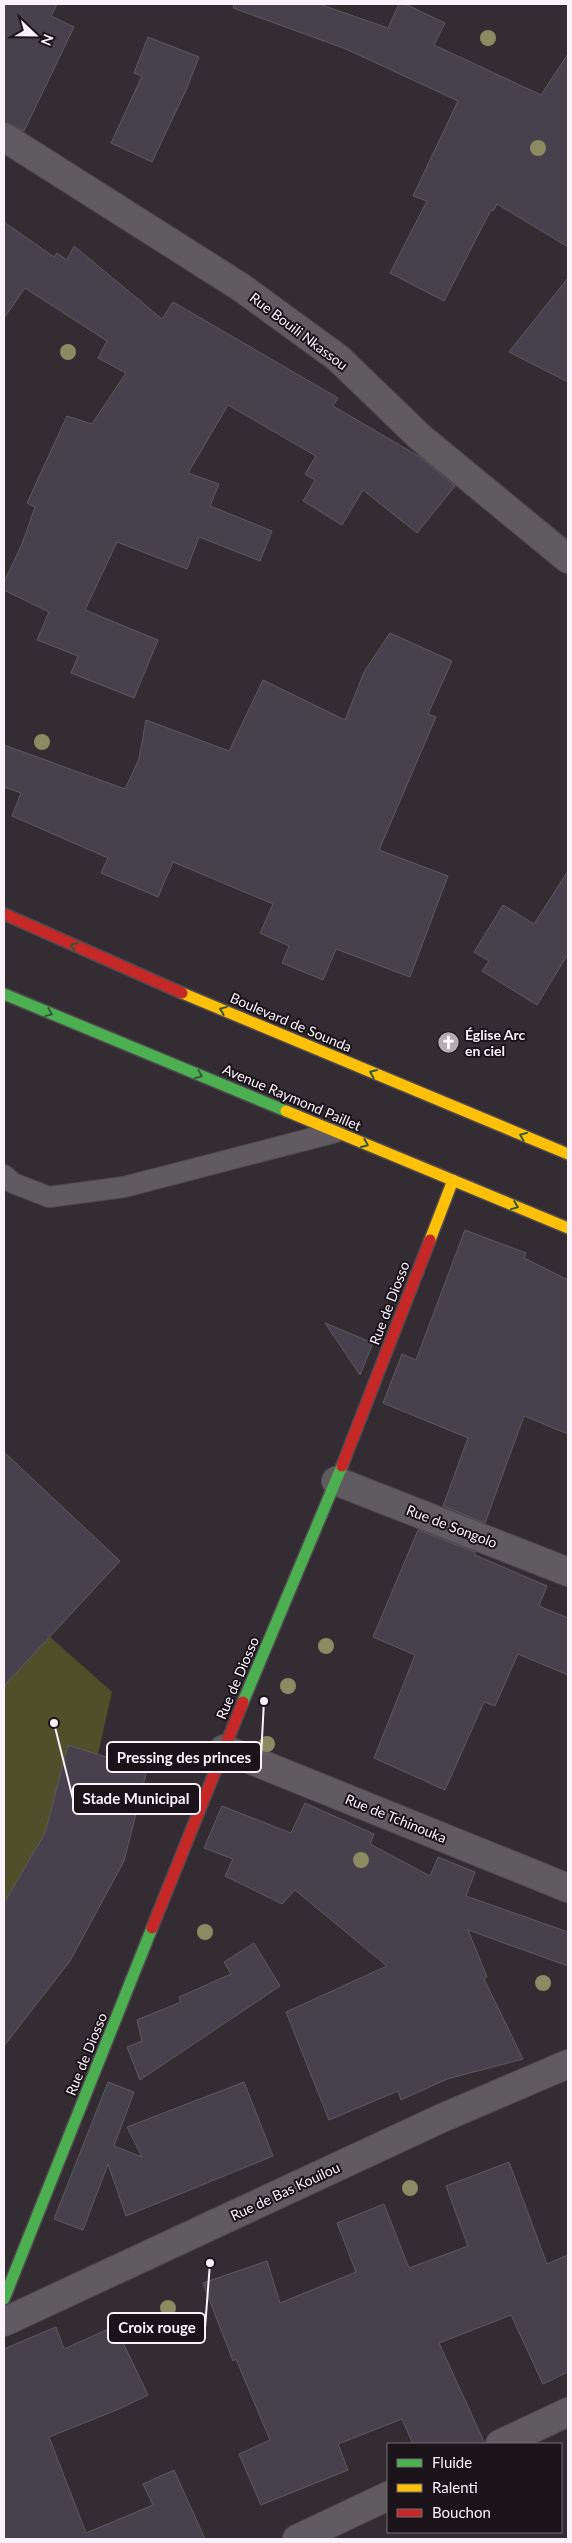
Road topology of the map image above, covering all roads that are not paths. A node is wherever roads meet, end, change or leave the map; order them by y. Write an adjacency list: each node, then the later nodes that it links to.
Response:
1 (4, 137): 2 (street, Rue Bouili Nkassou)
2 (568, 559)
3 (4, 914): 6 (main road, Boulevard de Sounda, one-way to 3)
4 (4, 994): 5 (main road, Avenue Raymond Paillet, one-way to 5)
5 (336, 1132): 7 (lane); 8 (main road, Avenue Raymond Paillet, one-way to 8)
6 (568, 1154)
7 (4, 1175)
8 (453, 1180): 9 (main road, Avenue Raymond Paillet, one-way to 9); 10 (main road, Rue de Diosso)
9 (568, 1228)
10 (336, 1481): 11 (street, Rue de Songolo); 12 (main road, Rue de Diosso)
11 (568, 1572)
12 (224, 1748): 13 (street, Rue de Tchinouka); 15 (main road, Rue de Diosso)
13 (568, 1888)
14 (568, 2064): 16 (street, Rue de Bas Kouilou)
15 (4, 2299)
16 (4, 2322)
17 (568, 2412): 18 (street)
18 (502, 2443)
19 (387, 2496): 20 (street)
20 (297, 2539)

